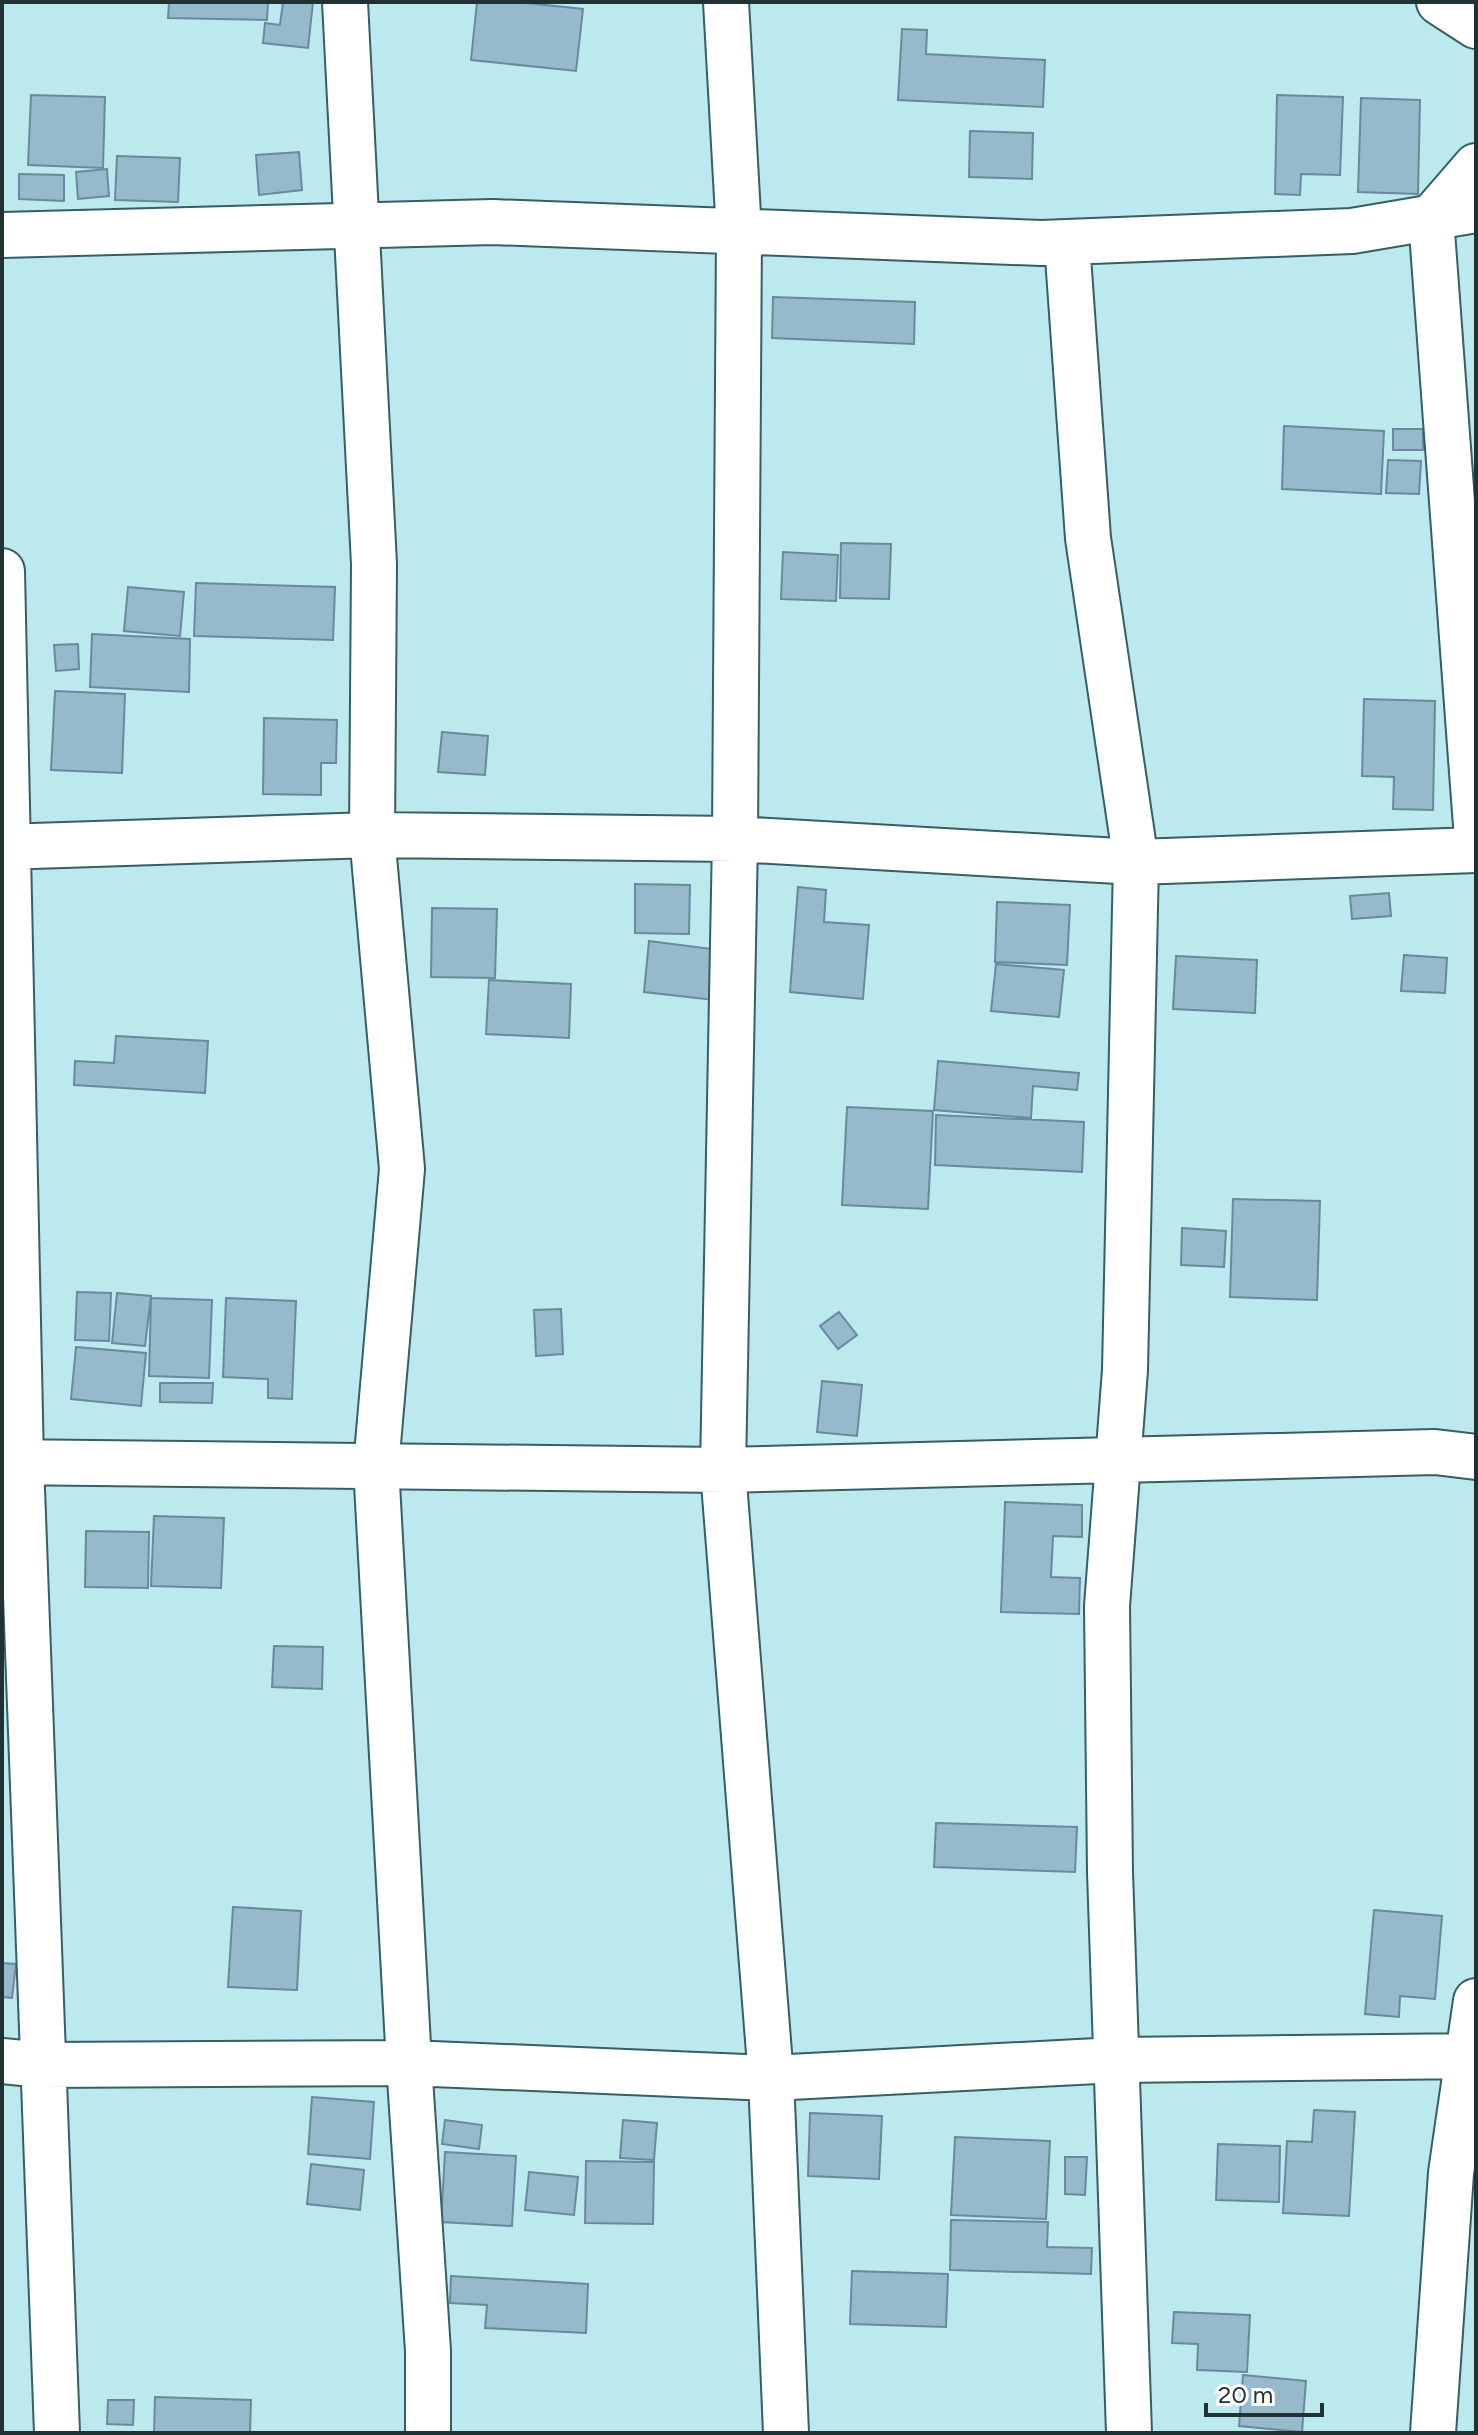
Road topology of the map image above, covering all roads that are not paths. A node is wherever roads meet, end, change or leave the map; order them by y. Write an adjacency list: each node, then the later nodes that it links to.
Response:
1 (345, 2): 8 (street)
2 (726, 2): 9 (street)
3 (1439, 2): 4 (street)
4 (1476, 26)
5 (1476, 166): 7 (street)
6 (1476, 210): 7 (street)
7 (1431, 218): 11 (street); 13 (street)
8 (359, 226): 9 (street); 10 (street); 14 (street)
9 (739, 233): 11 (street); 15 (street)
10 (2, 235)
11 (1067, 243): 18 (street)
12 (2, 571): 16 (street)
13 (1476, 826)
14 (372, 835): 15 (street); 16 (street); 22 (street)
15 (735, 839): 18 (street); 23 (street)
16 (5, 847): 21 (street)
17 (1476, 850): 18 (street)
18 (1136, 862): 20 (street)
19 (1476, 1457): 20 (street)
20 (1119, 1460): 23 (street); 26 (street)
21 (12, 1462): 22 (street); 27 (street)
22 (376, 1466): 23 (street); 28 (street)
23 (723, 1470): 29 (street)
24 (1476, 2001): 25 (street)
25 (1472, 2055): 26 (street); 34 (street)
26 (1116, 2060): 29 (street); 33 (street)
27 (23, 2063): 28 (street); 30 (street)
28 (409, 2063): 29 (street); 31 (street)
29 (771, 2078): 32 (street)
30 (57, 2433)
31 (428, 2433)
32 (786, 2433)
33 (1129, 2433)
34 (1433, 2433)

